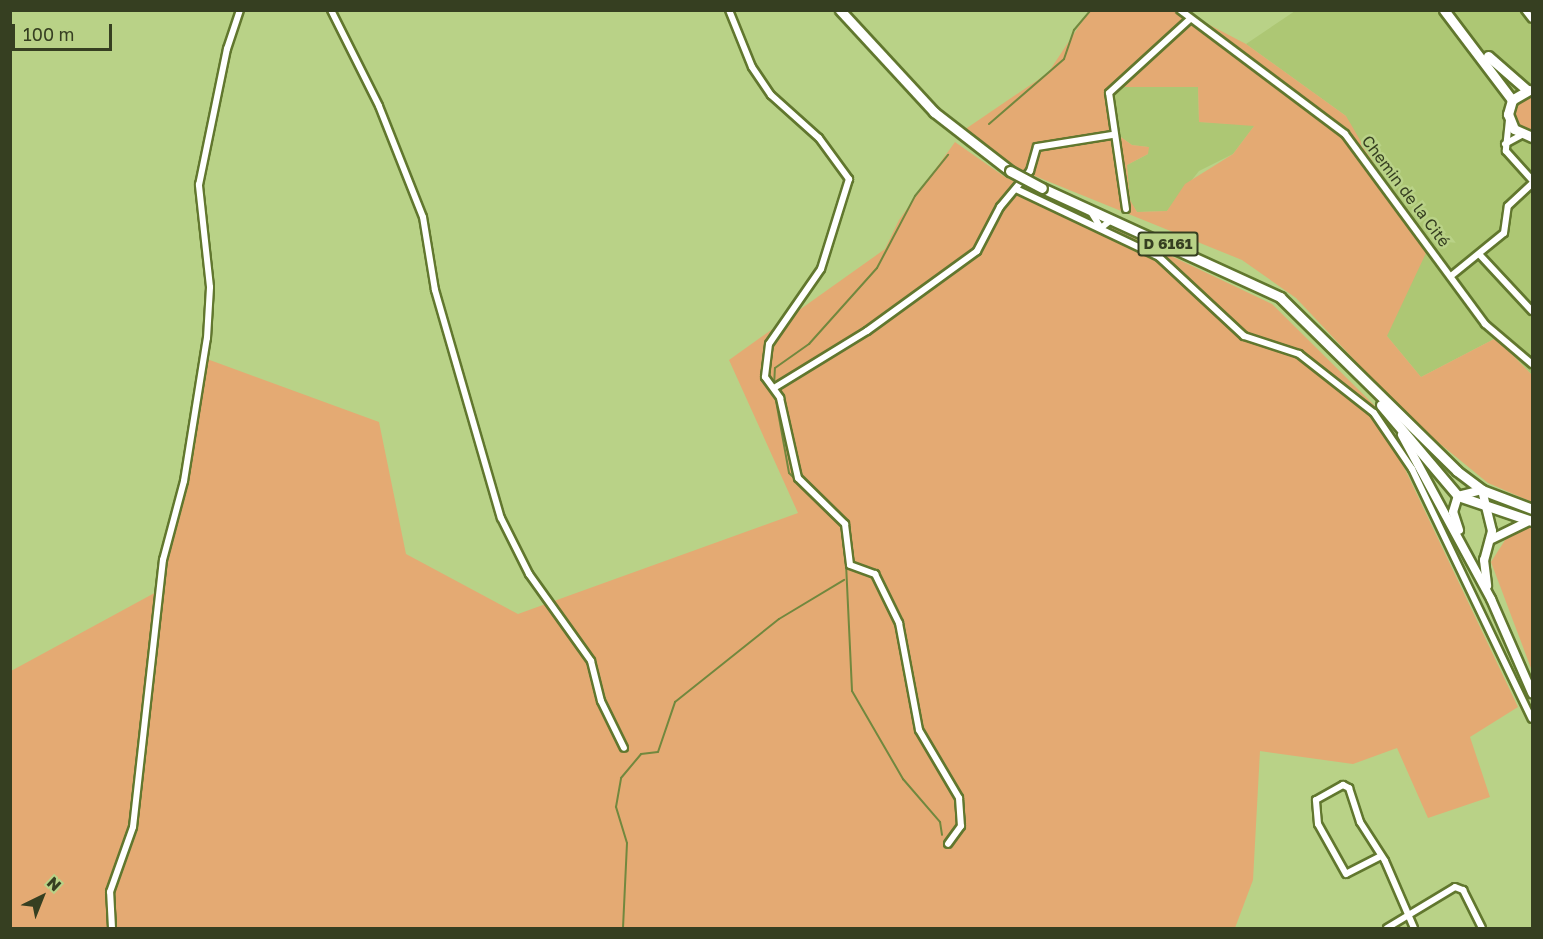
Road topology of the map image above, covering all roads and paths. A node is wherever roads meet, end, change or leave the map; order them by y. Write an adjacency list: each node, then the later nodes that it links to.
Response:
1 (240, 10): 45 (street)
2 (331, 10): 41 (street)
3 (729, 10): 29 (street)
4 (840, 10): 20 (main road, D 6161, bridge)
5 (1180, 10): 8 (street, Chemin de la Cité)
6 (1444, 10): 10 (main road)
7 (1525, 10): 9 (street)
8 (1190, 19): 14 (street); 25 (street, Chemin de la Cité)
9 (1533, 19)
10 (1461, 30): 11 (main road); 12 (main road)
11 (1530, 90): 12 (main road)
12 (1512, 100): 13 (main road)
13 (1509, 120): 15 (main road); 17 (street)
14 (1113, 135): 19 (street); 21 (street)
15 (1521, 135): 16 (main road); 17 (street)
16 (1533, 137)
17 (1505, 144): 18 (street)
18 (1533, 182): 24 (street)
19 (1016, 189): 23 (street); 29 (street)
20 (1089, 209): 22 (main road, D 6161); 23 (street)
21 (1126, 209)
22 (1113, 219): 23 (street); 28 (main road, D 6161)
23 (1101, 228): 40 (street)
24 (1479, 254): 25 (street); 26 (street)
25 (1451, 276): 27 (street, Chemin de la Cité)
26 (1533, 311)
27 (1533, 364)
28 (1351, 368): 30 (main road, D 6161); 31 (main road, D 6161)
29 (774, 388): 42 (street)
30 (1386, 411): 32 (main road, D 6161); 37 (street)
31 (1482, 490): 32 (street); 33 (main road, D 6161); 34 (street)
32 (1458, 496): 34 (main road, D 6161); 37 (street)
33 (1533, 509)
34 (1491, 511): 35 (main road, D 6161); 36 (street)
35 (1531, 521): 36 (street)
36 (1490, 540): 38 (street)
37 (1463, 546): 38 (street)
38 (1491, 599): 39 (street)
39 (1533, 693)
40 (1533, 719)
41 (624, 748)
42 (948, 844)
43 (1381, 856): 43 (street); 44 (street)
44 (1406, 912): 46 (street); 47 (street); 48 (street)
45 (112, 928)
46 (1387, 928)
47 (1414, 928)
48 (1482, 928)

